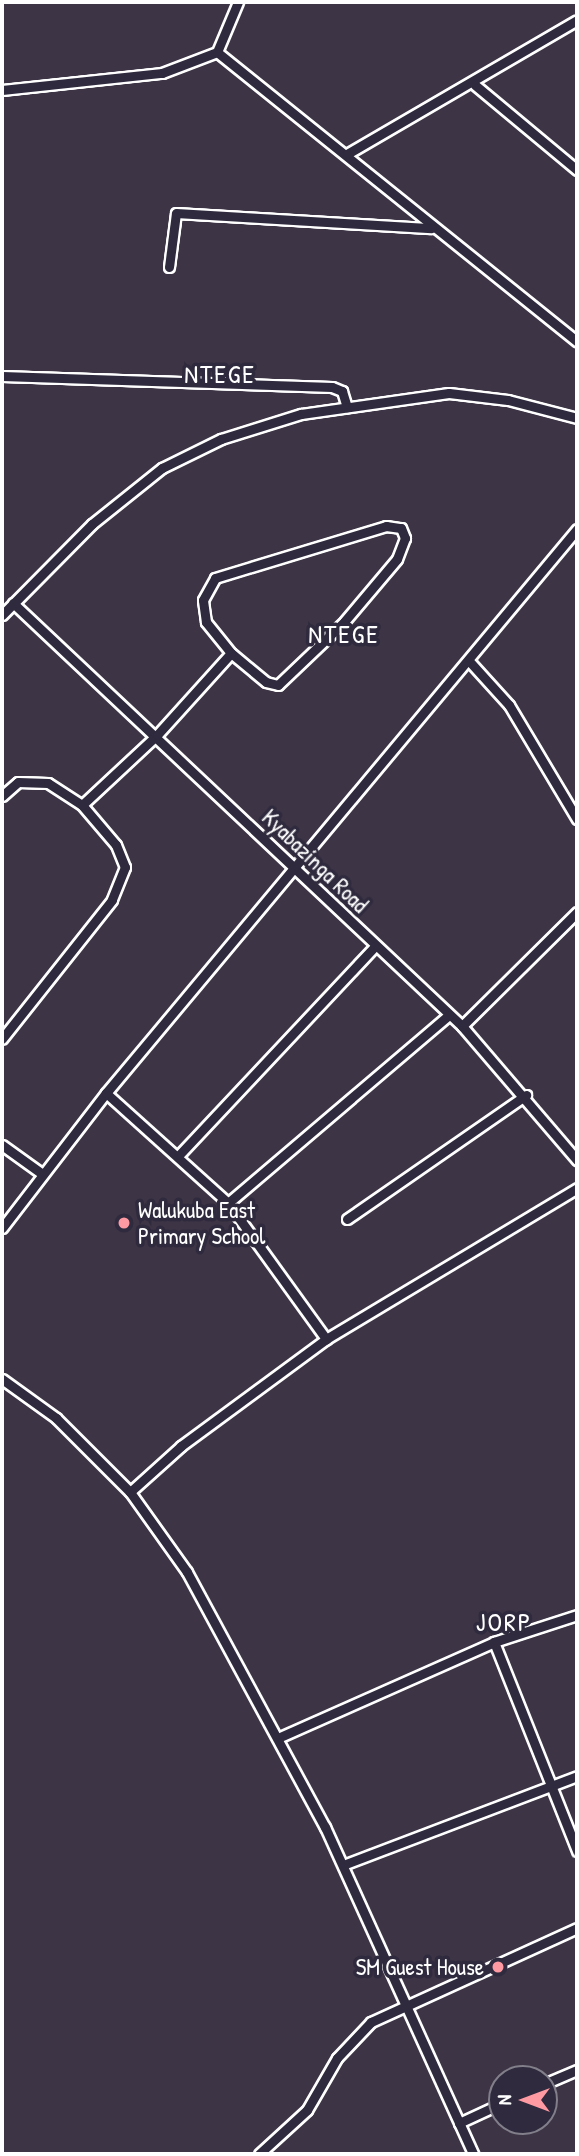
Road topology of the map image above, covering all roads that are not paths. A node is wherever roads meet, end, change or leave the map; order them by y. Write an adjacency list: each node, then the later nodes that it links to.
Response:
1 (238, 2): 3 (street)
2 (577, 20): 4 (street)
3 (217, 52): 5 (street); 6 (street)
4 (475, 85): 6 (street); 7 (street)
5 (2, 90)
6 (347, 154): 8 (street)
7 (577, 170)
8 (432, 228): 9 (street); 10 (street)
9 (169, 267)
10 (577, 341)
11 (2, 376): 12 (street)
12 (348, 407): 13 (street); 15 (street)
13 (577, 418)
14 (577, 529): 18 (street)
15 (13, 603): 16 (street); 19 (street, Kyabazinga Road)
16 (2, 615)
17 (231, 653): 17 (street); 19 (street)
18 (470, 662): 22 (street); 23 (street)
19 (157, 735): 21 (street); 23 (street, Kyabazinga Road)
20 (2, 796): 21 (street)
21 (82, 805): 28 (street)
22 (577, 819)
23 (294, 867): 25 (street, Kyabazinga Road); 29 (street)
24 (577, 912): 27 (street)
25 (375, 946): 26 (street, Kyabazinga Road); 32 (street)
26 (449, 1015): 27 (street, Kyabazinga Road); 36 (street)
27 (462, 1026): 30 (street, Kyabazinga Road)
28 (2, 1039)
29 (106, 1093): 32 (street); 34 (street)
30 (526, 1095): 33 (street, Kyabazinga Road); 37 (street)
31 (2, 1145): 34 (street)
32 (179, 1155): 36 (street)
33 (577, 1160)
34 (41, 1173): 38 (street)
35 (577, 1188): 39 (street)
36 (228, 1203): 39 (street)
37 (347, 1219)
38 (2, 1228)
39 (326, 1339): 41 (street)
40 (2, 1378): 41 (street)
41 (130, 1492): 44 (street)
42 (577, 1615): 43 (street)
43 (494, 1642): 44 (street); 46 (street)
44 (280, 1737): 48 (street)
45 (577, 1776): 46 (street)
46 (549, 1784): 47 (street); 48 (street)
47 (577, 1851)
48 (343, 1865): 50 (street)
49 (577, 1928): 50 (street)
50 (408, 2007): 54 (street); 55 (street)
51 (577, 2070): 52 (street)
52 (558, 2078)
53 (488, 2110): 54 (street)
54 (459, 2123): 56 (street)
55 (259, 2154)
56 (473, 2154)

